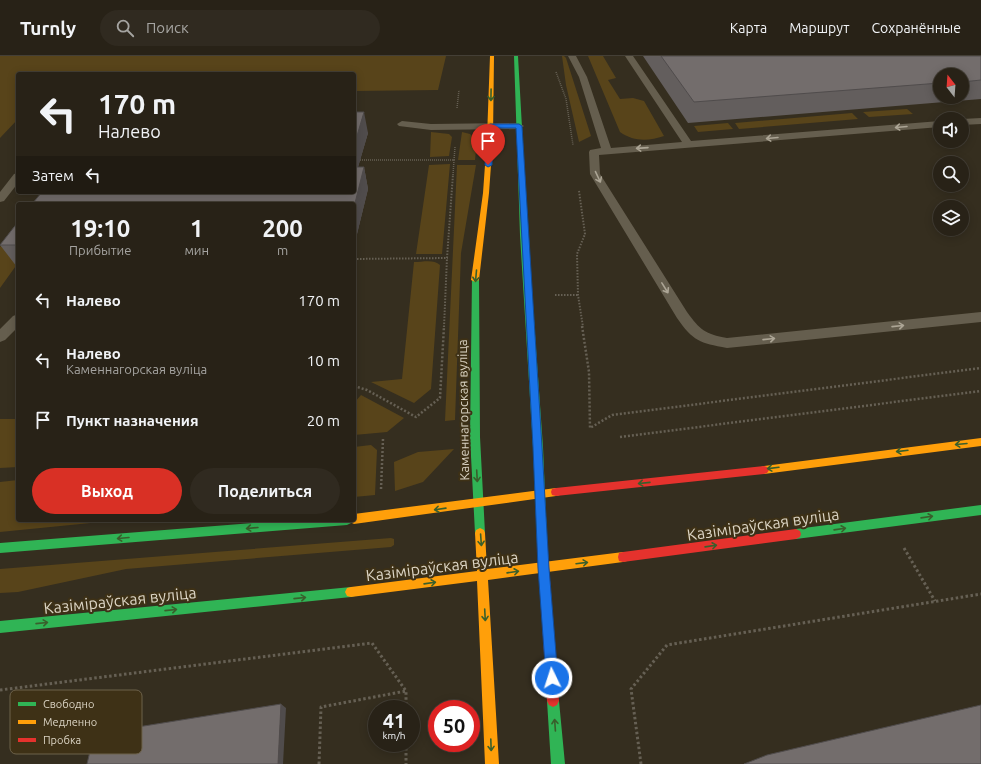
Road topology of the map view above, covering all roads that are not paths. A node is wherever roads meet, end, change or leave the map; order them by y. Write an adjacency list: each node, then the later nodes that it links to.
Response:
1 (492, 56): 9 (main road, Каменнагорская вуліца, one-way to 9)
2 (516, 56): 10 (main road)
3 (572, 56): 12 (lane)
4 (629, 56): 11 (lane)
5 (981, 121): 6 (lane)
6 (969, 122)
7 (402, 124): 9 (lane)
8 (933, 125): 11 (lane, one-way to 11)
9 (490, 126): 10 (lane); 20 (main road, Каменнагорская вуліца, one-way to 20)
10 (519, 126): 19 (main road)
11 (689, 145): 12 (lane, one-way to 12)
12 (607, 150): 15 (lane, one-way to 15)
13 (16, 179): 14 (lane)
14 (0, 199)
15 (981, 317)
16 (16, 321): 17 (lane)
17 (0, 337)
18 (981, 442): 19 (main road, one-way to 19)
19 (540, 494): 20 (main road); 25 (main road)
20 (478, 503): 22 (main road, one-way to 22); 26 (main road, Каменнагорская вуліца, one-way to 26)
21 (981, 510): 25 (main road, Казіміраўская вуліца, one-way to 21)
22 (356, 519)
23 (322, 522): 24 (main road, one-way to 24)
24 (0, 548)
25 (543, 568): 26 (main road, Казіміраўская вуліца, one-way to 25); 29 (main road, one-way to 25)
26 (483, 576): 27 (main road, Казіміраўская вуліца, one-way to 26); 28 (main road, Каменнагорская вуліца, one-way to 28)
27 (0, 627)
28 (492, 764)
29 (558, 764)

